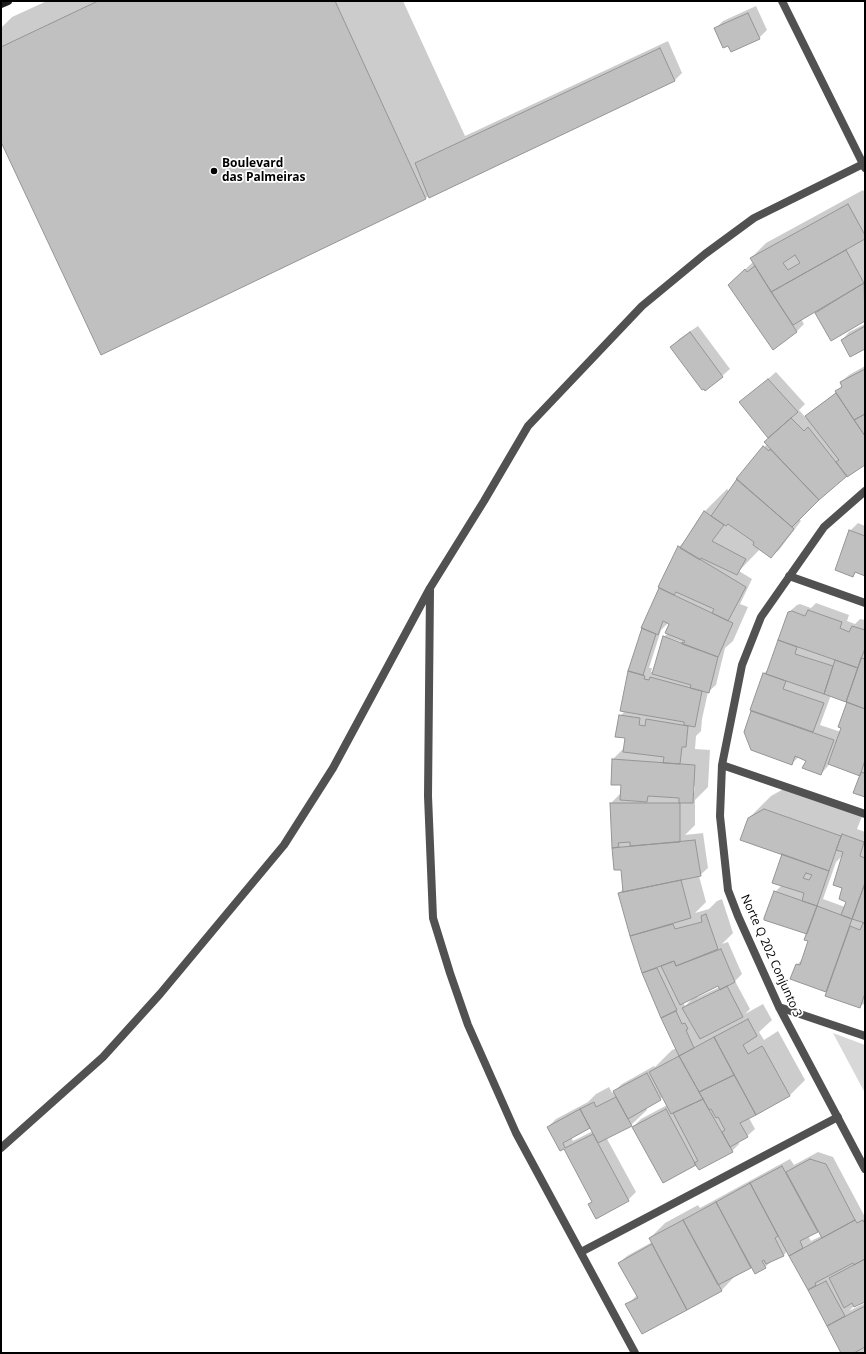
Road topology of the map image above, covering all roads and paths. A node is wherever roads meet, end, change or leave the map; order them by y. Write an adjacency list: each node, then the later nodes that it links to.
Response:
1 (8, 1): 3 (main road)
2 (782, 1): 4 (street)
3 (1, 4)
4 (864, 165): 7 (street)
5 (865, 491): 6 (street, Norte Q 202 Conjunto 3)
6 (789, 576): 8 (street); 9 (street, Norte Q 202 Conjunto 3)
7 (430, 588): 14 (street); 16 (street)
8 (865, 603)
9 (722, 765): 10 (street); 11 (street, Norte Q 202 Conjunto 3)
10 (865, 814)
11 (779, 1007): 12 (street); 13 (street, Norte Q 202 Conjunto 3)
12 (865, 1036)
13 (838, 1117): 15 (street, Norte Q 202 Conjunto 3); 16 (street)
14 (1, 1148)
15 (865, 1169)
16 (581, 1252): 17 (street)
17 (635, 1353)

